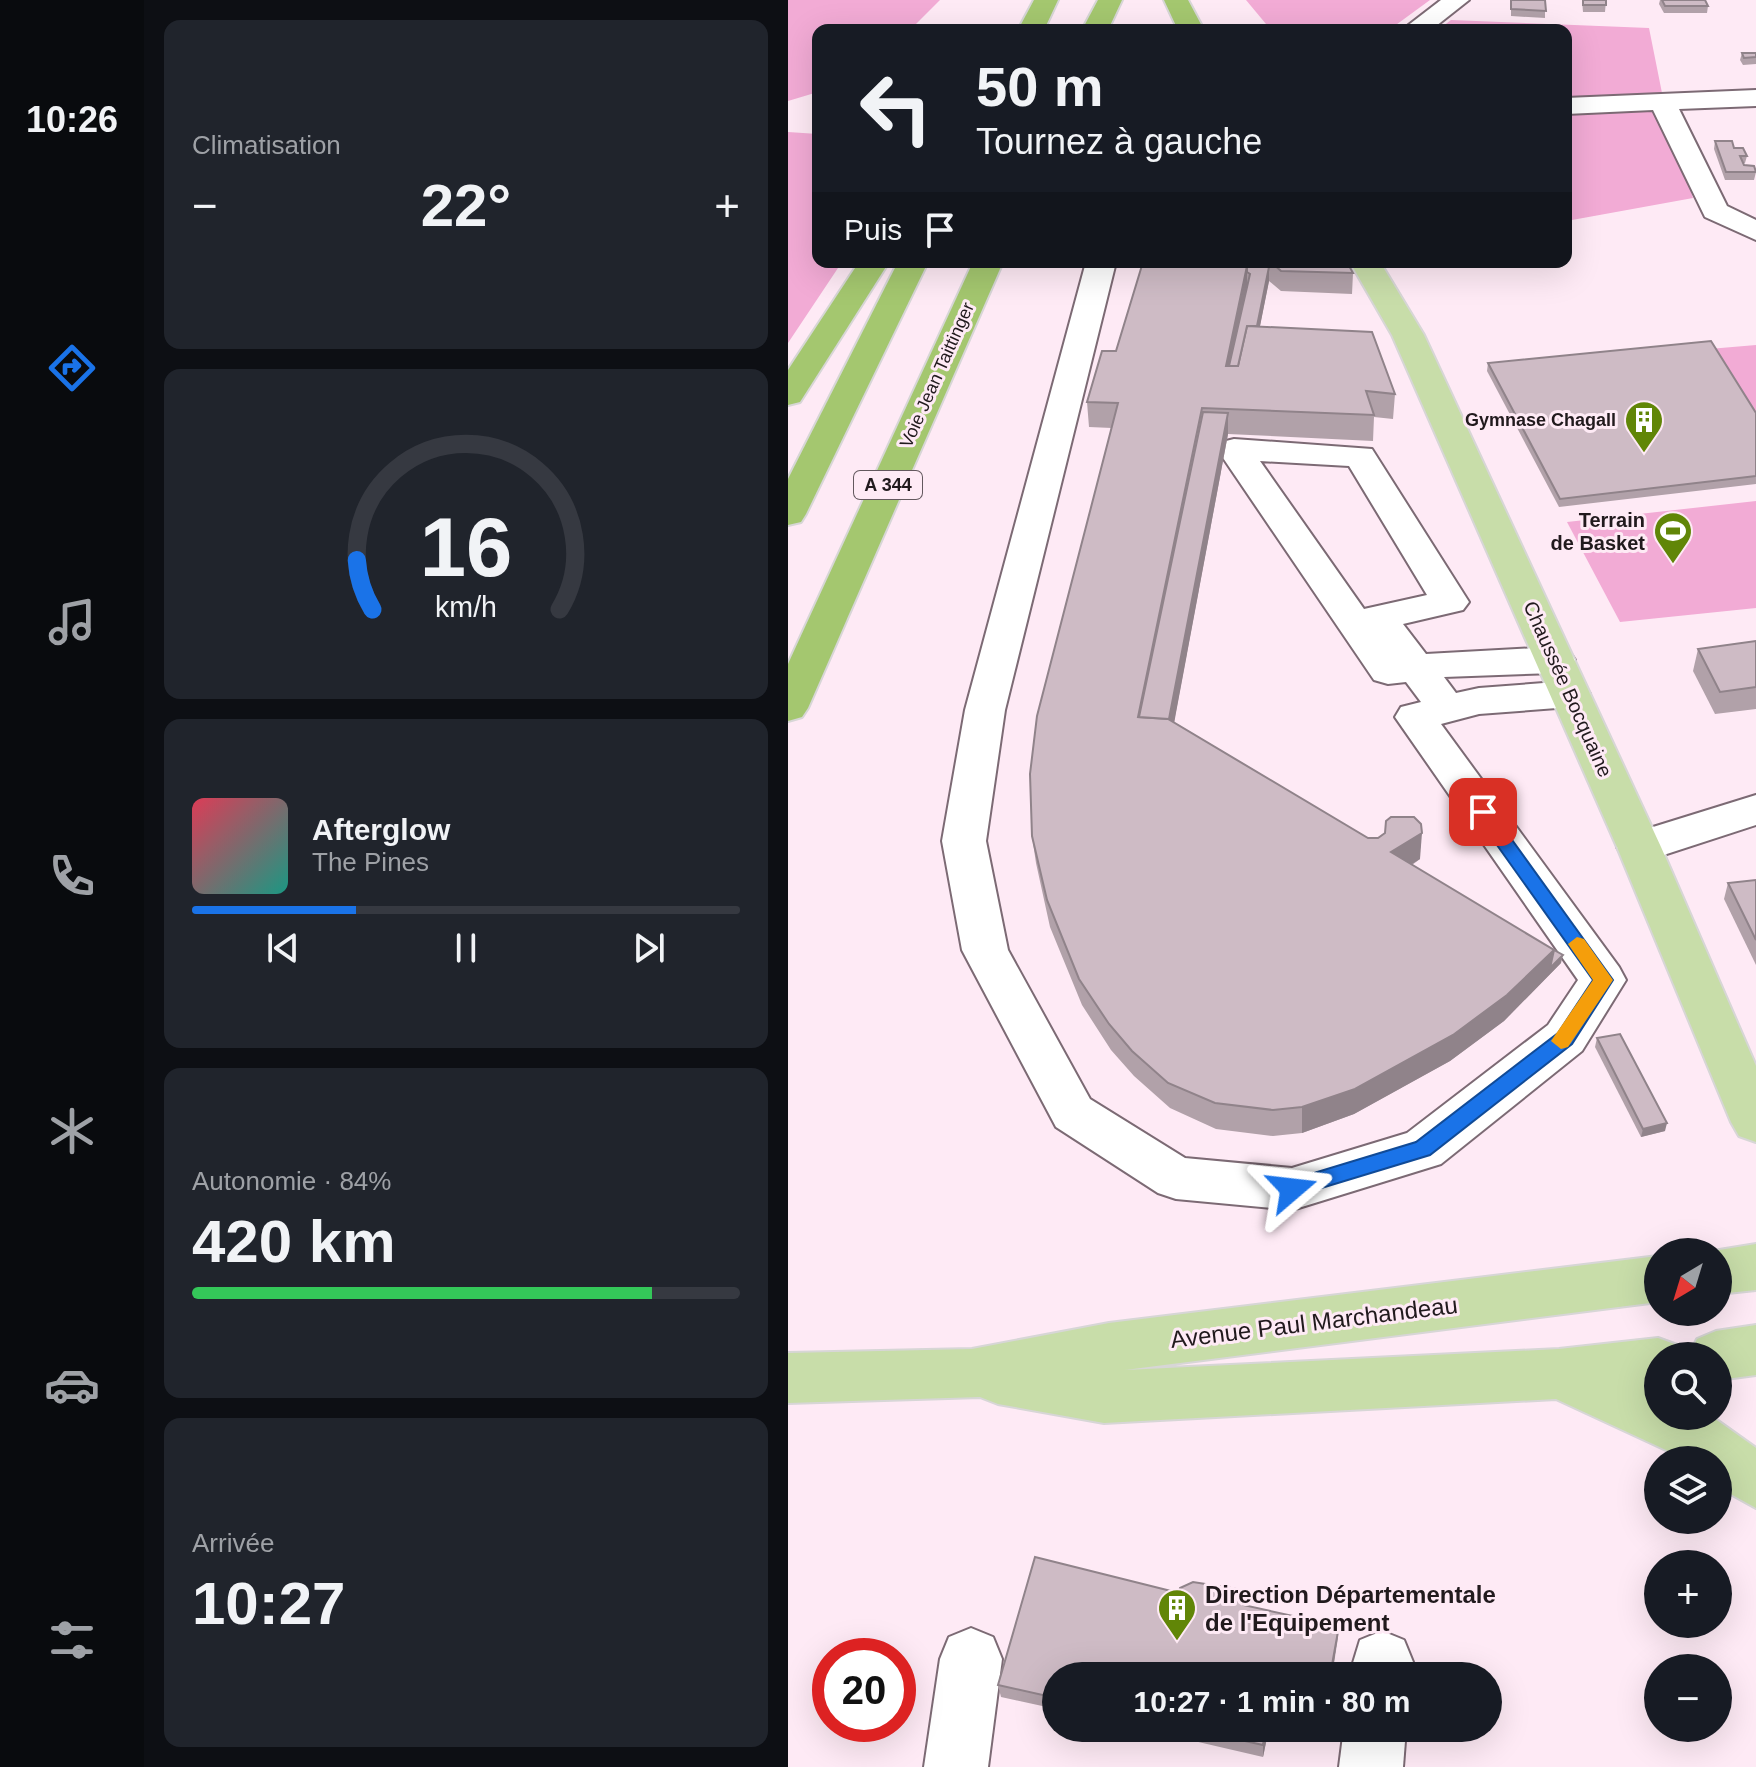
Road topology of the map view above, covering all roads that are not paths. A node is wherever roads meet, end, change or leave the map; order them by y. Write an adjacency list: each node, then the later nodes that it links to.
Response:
1 (1046, 0): 5 (highway)
2 (1110, 0): 6 (highway)
3 (1176, 0): 7 (highway)
4 (1457, 0): 8 (street)
5 (1034, 24)
6 (1098, 24)
7 (1188, 24)
8 (1423, 24)
9 (1756, 98): 10 (street)
10 (1663, 104): 11 (street); 12 (street)
11 (1572, 106)
12 (1756, 231)
13 (870, 268): 18 (highway)
14 (910, 268): 19 (highway)
15 (985, 268): 22 (highway, Voie Jean Taittinger / A 344)
16 (1099, 268): 23 (street)
17 (1369, 268): 21 (main road, Chaussée Bocquaine)
18 (788, 395)
19 (788, 514)
20 (1419, 668): 20 (street); 21 (street); 23 (street)
21 (1562, 677): 23 (street); 25 (main road, Chaussée Bocquaine)
22 (788, 708)
23 (1447, 709)
24 (1756, 810): 25 (street)
25 (1639, 847): 26 (main road, Chaussée Bocquaine)
26 (1756, 1122)
27 (1756, 1267): 28 (main road)
28 (1732, 1270)
29 (1644, 1281): 33 (main road, Avenue Paul Marchandeau)
30 (1756, 1350): 31 (main road)
31 (1732, 1354)
32 (1644, 1365): 34 (main road, Avenue Paul Marchandeau)
33 (972, 1374): 34 (main road, Avenue Paul Marchandeau); 35 (main road, Avenue Paul Marchandeau)
34 (1559, 1374): 36 (main road)
35 (788, 1378)
36 (1756, 1481)
37 (971, 1659): 39 (street)
38 (1374, 1742): 40 (street)
39 (956, 1767)
40 (1371, 1767)

